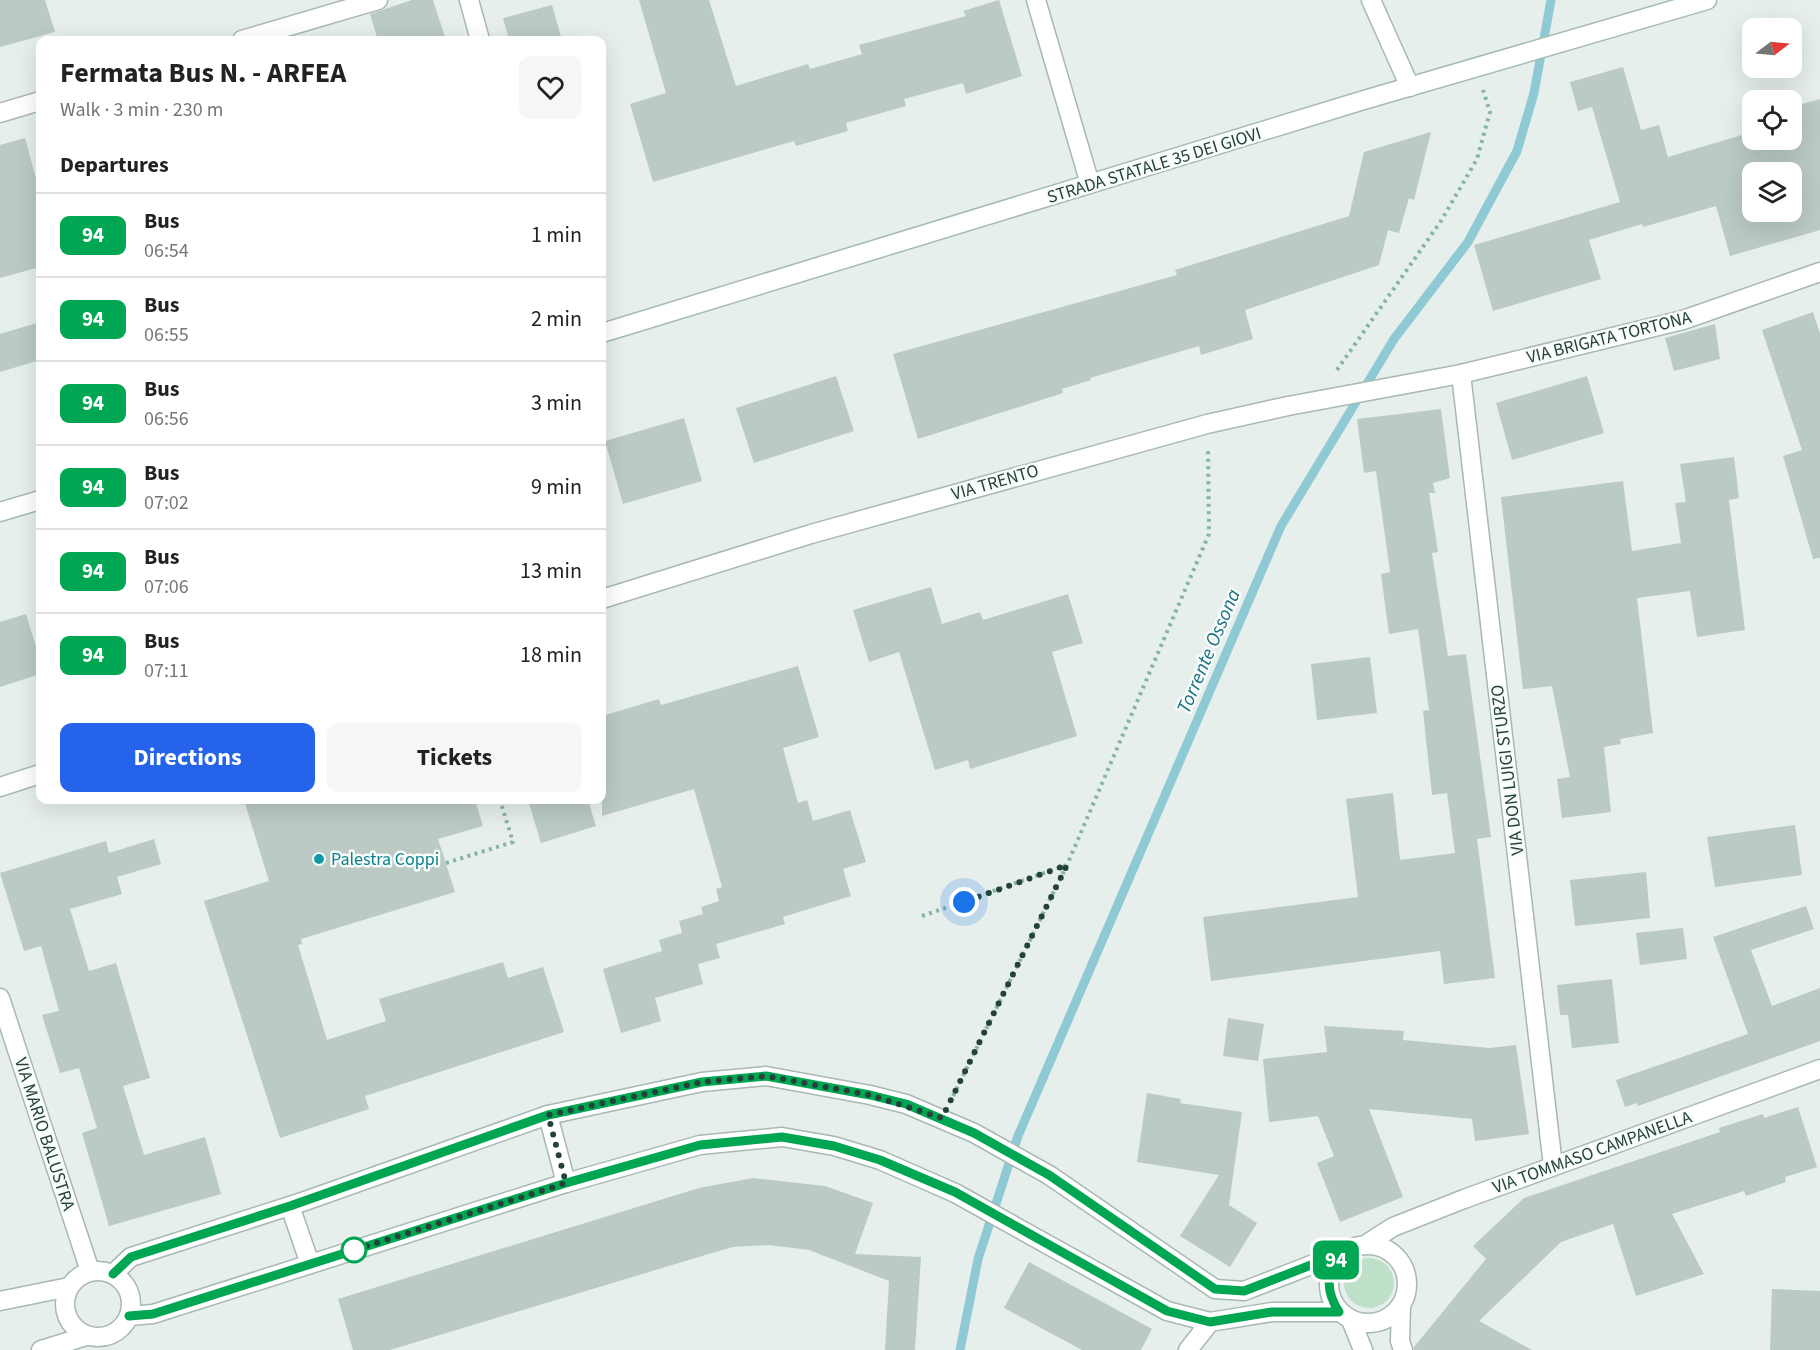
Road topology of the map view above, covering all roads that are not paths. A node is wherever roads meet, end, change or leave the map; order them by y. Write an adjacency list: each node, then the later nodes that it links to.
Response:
1 (378, 0): 6 (street)
2 (469, 0): 7 (street)
3 (1036, 0): 11 (street)
4 (1371, 0): 8 (street)
5 (1707, 0): 8 (street, STRADA STATALE 35 DEI GIOVI)
6 (256, 36)
7 (479, 36)
8 (1410, 87): 11 (street, STRADA STATALE 35 DEI GIOVI)
9 (36, 102): 10 (street)
10 (0, 113)
11 (1090, 184): 13 (street, STRADA STATALE 35 DEI GIOVI)
12 (1820, 272): 14 (street, VIA BRIGATA TORTONA)
13 (606, 332)
14 (1461, 374): 15 (street, VIA BRIGATA TORTONA); 24 (street, VIA DON LUIGI STURZO)
15 (1394, 386): 18 (street, VIA TRENTO)
16 (36, 501): 17 (street)
17 (0, 512)
18 (606, 598)
19 (36, 775): 20 (street)
20 (0, 787)
21 (0, 998): 30 (street, VIA MARIO BALUSTRA)
22 (1820, 1069): 24 (street, VIA TOMMASO CAMPANELLA)
23 (548, 1115): 25 (street); 26 (street); 28 (street)
24 (1553, 1166): 27 (street, VIA TOMMASO CAMPANELLA)
25 (566, 1183): 29 (street); 37 (street)
26 (290, 1206): 29 (street); 31 (street)
27 (1368, 1243): 28 (street); 34 (street)
28 (1342, 1253): 36 (street)
29 (310, 1264): 35 (street)
30 (90, 1271): 31 (street); 32 (street)
31 (113, 1274): 35 (street)
32 (69, 1287): 33 (street); 38 (street)
33 (0, 1301)
34 (1401, 1307): 36 (street); 43 (street)
35 (129, 1316): 39 (street)
36 (1345, 1316): 37 (street); 42 (street)
37 (1210, 1322): 41 (street)
38 (86, 1336): 39 (street); 40 (street)
39 (115, 1342)
40 (41, 1350)
41 (1188, 1350)
42 (1363, 1350)
43 (1403, 1350)

